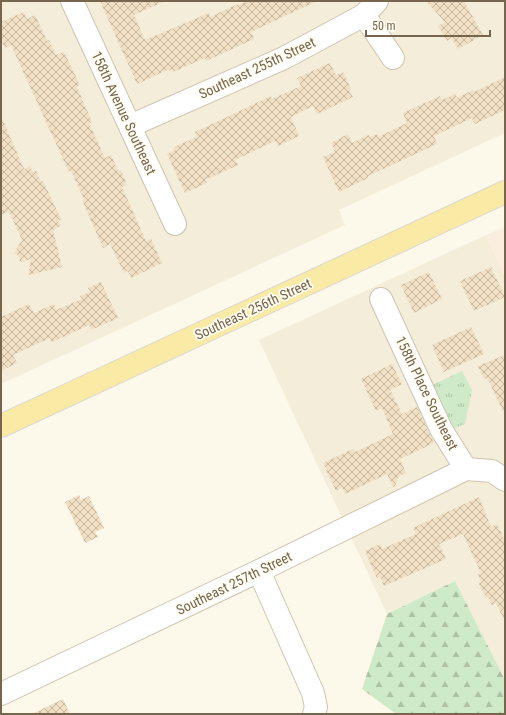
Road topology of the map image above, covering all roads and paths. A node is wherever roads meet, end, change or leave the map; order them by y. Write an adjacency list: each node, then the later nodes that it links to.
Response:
1 (72, 1): 4 (street, 158th Avenue Southeast)
2 (371, 8): 3 (street); 4 (street, Southeast 255th Street)
3 (393, 58)
4 (130, 126): 6 (street, 158th Avenue Southeast)
5 (505, 192): 8 (main road, Southeast 256th Street)
6 (175, 224)
7 (381, 299): 9 (street, 158th Place Southeast)
8 (1, 426)
9 (466, 469): 10 (street); 11 (street, Southeast 257th Street)
10 (505, 480)
11 (259, 571): 12 (street, Southeast 257th Street); 13 (street)
12 (1, 694)
13 (314, 714)

